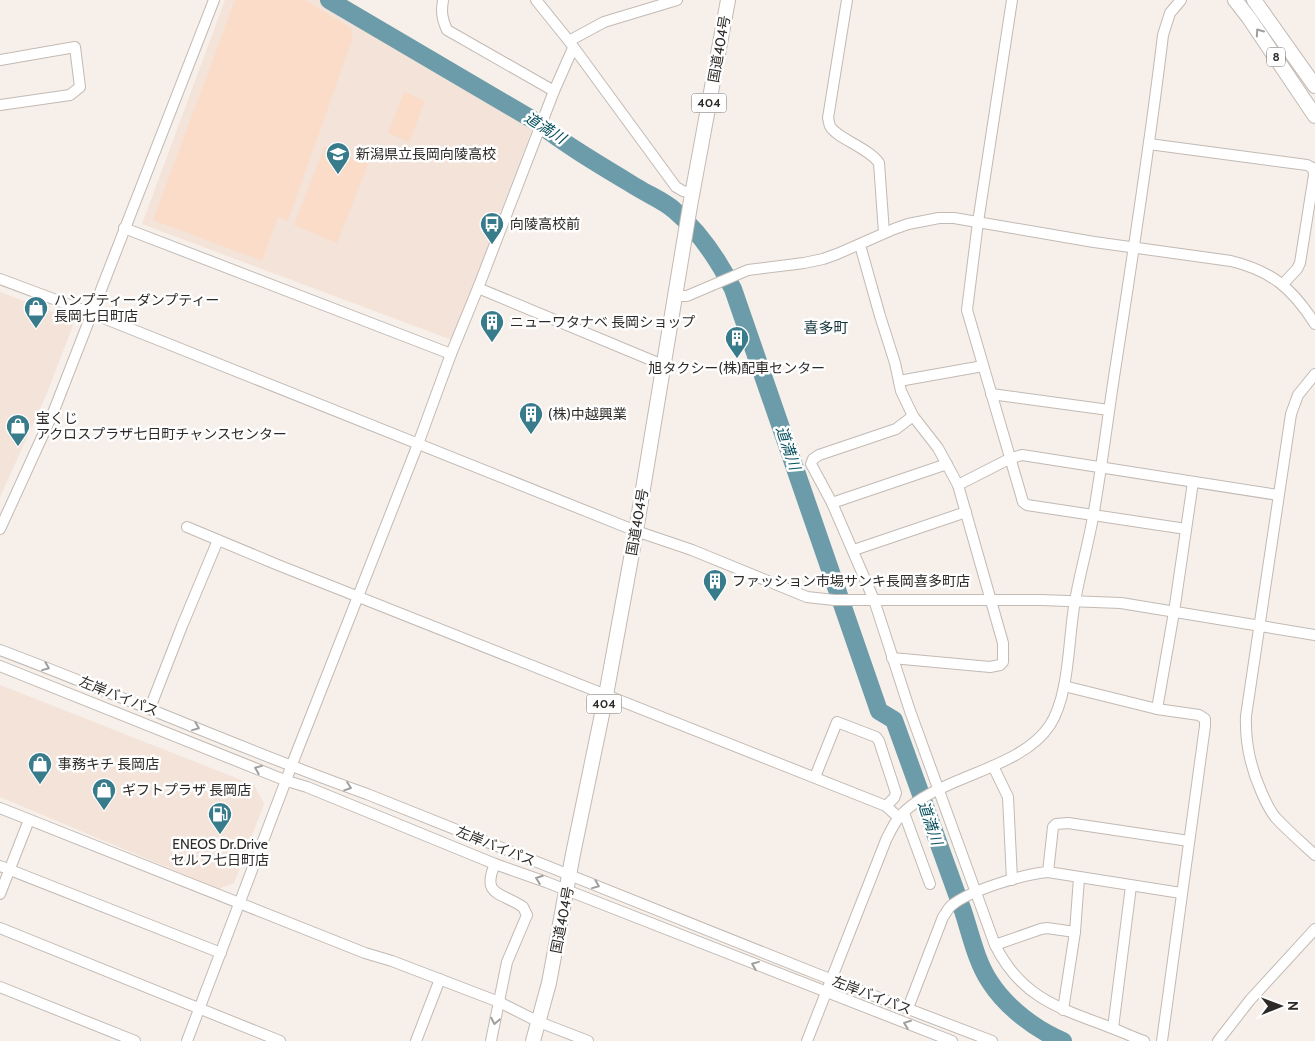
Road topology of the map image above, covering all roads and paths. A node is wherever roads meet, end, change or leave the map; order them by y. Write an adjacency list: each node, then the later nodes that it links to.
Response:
1 (214, 0): 20 (street)
2 (443, 0): 14 (street)
3 (536, 0): 11 (street)
4 (677, 0): 11 (street)
5 (728, 0): 18 (highway, 国道404号 / 404)
6 (847, 0): 21 (street)
7 (1012, 0): 19 (street)
8 (1181, 0): 17 (street)
9 (1234, 0): 16 (highway, 8, one-way to 9)
10 (1254, 0): 13 (highway, 8)
11 (571, 44): 14 (street); 18 (street)
12 (0, 60): 15 (street)
13 (1315, 86)
14 (554, 91): 26 (street)
15 (0, 105)
16 (1315, 116)
17 (1149, 144): 23 (street); 25 (street)
18 (691, 200): 27 (highway, 国道404号 / 404)
19 (978, 222): 21 (street); 23 (street); 32 (street)
20 (124, 228): 28 (street); 30 (street)
21 (884, 233): 22 (street)
22 (860, 245): 27 (street); 34 (street)
23 (1135, 247): 25 (street); 36 (street)
24 (0, 279): 28 (street)
25 (1283, 284): 29 (street)
26 (478, 288): 30 (street); 31 (street)
27 (675, 296): 31 (highway, 国道404号 / 404)
28 (91, 313): 38 (street); 49 (street)
29 (1315, 324)
30 (451, 354): 38 (street)
31 (663, 365): 51 (highway, 国道404号 / 404)
32 (983, 366): 34 (street); 35 (street)
33 (1315, 374): 44 (street)
34 (900, 381): 37 (street)
35 (991, 394): 36 (street); 39 (street)
36 (1109, 410): 41 (street)
37 (913, 416): 40 (street); 45 (street)
38 (418, 444): 51 (street); 54 (street)
39 (1009, 459): 41 (street); 43 (street); 47 (street)
40 (947, 464): 43 (street); 45 (street)
41 (1100, 467): 42 (street); 47 (street)
42 (1193, 482): 44 (street); 50 (street)
43 (958, 485): 46 (street)
44 (1278, 495): 59 (street)
45 (832, 503): 53 (street)
46 (966, 512): 53 (street); 56 (street)
47 (1093, 515): 50 (street); 57 (street)
48 (187, 527): 52 (street)
49 (0, 529)
50 (1186, 529): 58 (street)
51 (636, 531): 55 (street); 65 (highway, 国道404号 / 404)
52 (218, 540): 54 (street); 66 (street)
53 (854, 550): 55 (street)
54 (358, 597): 65 (street); 69 (street)
55 (870, 600): 56 (street); 62 (street)
56 (991, 600): 57 (street); 62 (street)
57 (1075, 602): 58 (street); 64 (street)
58 (1174, 612): 59 (street); 67 (street)
59 (1259, 626): 60 (street); 78 (street)
60 (1315, 635)
61 (0, 650): 66 (street, 左岸バイパス, one-way to 66)
62 (892, 658): 72 (street)
63 (0, 666): 71 (street, 左岸バイパス, one-way to 63)
64 (1064, 686): 67 (street); 68 (street)
65 (606, 695): 70 (street); 82 (highway, 国道404号 / 404)
66 (150, 708): 69 (street, 左岸バイパス, one-way to 69)
67 (1157, 709): 77 (street)
68 (993, 766): 72 (street); 84 (street)
69 (293, 767): 71 (street); 82 (street, 左岸バイパス, one-way to 82)
70 (815, 777): 73 (street); 73 (street)
71 (287, 781): 79 (street, 左岸バイパス); 91 (street)
72 (940, 790): 75 (street); 88 (street)
73 (886, 806): 75 (street)
74 (0, 808): 76 (street)
75 (903, 814): 85 (street); 98 (street)
76 (29, 820): 80 (street); 91 (street)
77 (1189, 841): 81 (street); 89 (street)
78 (1315, 855)
79 (495, 864): 87 (street, 左岸バイパス, one-way to 79); 101 (street)
80 (5, 868): 90 (street); 96 (street)
81 (1048, 872): 83 (street); 84 (street)
82 (570, 875): 87 (highway, 国道404号 / 404); 98 (street, 左岸バイパス, one-way to 98)
83 (1079, 878): 86 (street); 94 (street)
84 (1012, 880): 88 (street)
85 (930, 884)
86 (1131, 886): 89 (street); 106 (street)
87 (567, 891): 100 (street, 左岸バイパス, one-way to 87); 105 (highway, 国道404号 / 404)
88 (974, 893): 95 (street); 102 (street)
89 (1181, 893): 118 (street)
90 (0, 894)
91 (240, 904): 96 (street); 97 (street)
92 (0, 928): 103 (street)
93 (1315, 929): 119 (street)
94 (1075, 932): 95 (street); 104 (street)
95 (995, 945): 104 (street)
96 (221, 953): 103 (street)
97 (440, 979): 101 (street); 110 (street)
98 (832, 979): 100 (street); 102 (street, 左岸バイパス)
99 (0, 987): 107 (street)
100 (826, 992): 114 (street); 115 (street, 左岸バイパス, one-way to 100)
101 (499, 1002): 105 (street); 111 (street, one-way to 111)
102 (908, 1008): 116 (street, 左岸バイパス)
103 (200, 1009): 108 (street); 109 (street)
104 (1063, 1010): 106 (street)
105 (539, 1022): 112 (highway, 国道404号 / 404); 113 (street)
106 (1113, 1028): 117 (street)
107 (135, 1041)
108 (187, 1041)
109 (280, 1041)
110 (416, 1041)
111 (491, 1041)
112 (533, 1041)
113 (588, 1041)
114 (807, 1041)
115 (952, 1041)
116 (992, 1041)
117 (1144, 1041)
118 (1162, 1041)
119 (1218, 1041)

